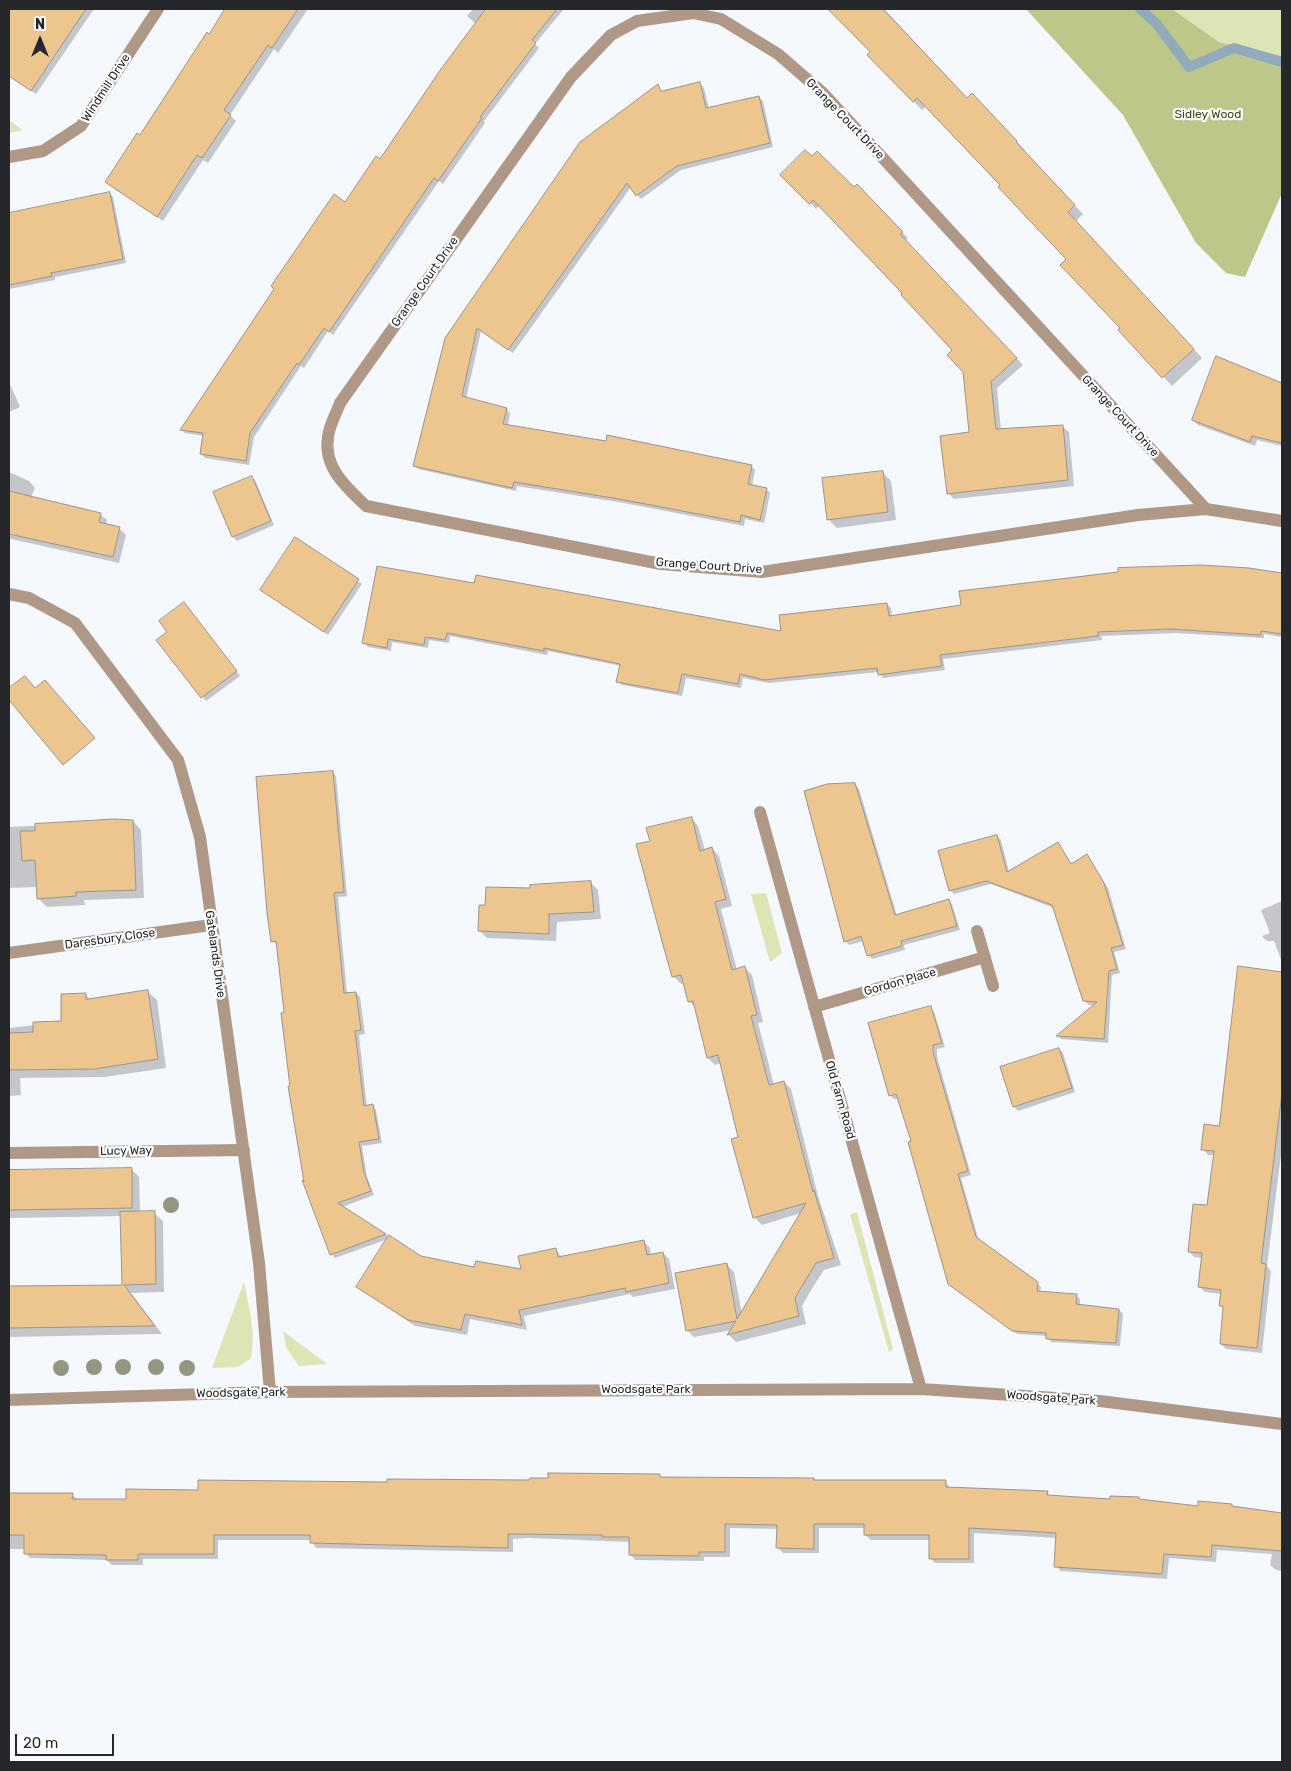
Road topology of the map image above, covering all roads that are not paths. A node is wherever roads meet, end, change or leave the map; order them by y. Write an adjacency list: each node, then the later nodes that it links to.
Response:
1 (158, 9): 2 (street, Windmill Drive)
2 (9, 157)
3 (1206, 509): 3 (street, Grange Court Drive); 4 (street, Grange Court Drive)
4 (1282, 521)
5 (9, 594): 7 (street, Gatelands Drive)
6 (760, 812): 12 (street, Old Farm Road)
7 (211, 925): 9 (street, Daresbury Close); 13 (street, Gatelands Drive)
8 (977, 932): 10 (street)
9 (9, 954)
10 (985, 957): 11 (street); 12 (street, Gordon Place)
11 (993, 986)
12 (814, 1007): 15 (street, Old Farm Road)
13 (244, 1150): 14 (street, Lucy Way); 16 (street, Gatelands Drive)
14 (9, 1153)
15 (921, 1388): 16 (street, Woodsgate Park); 18 (street, Woodsgate Park)
16 (270, 1392): 17 (street, Woodsgate Park)
17 (9, 1400)
18 (1282, 1424)

